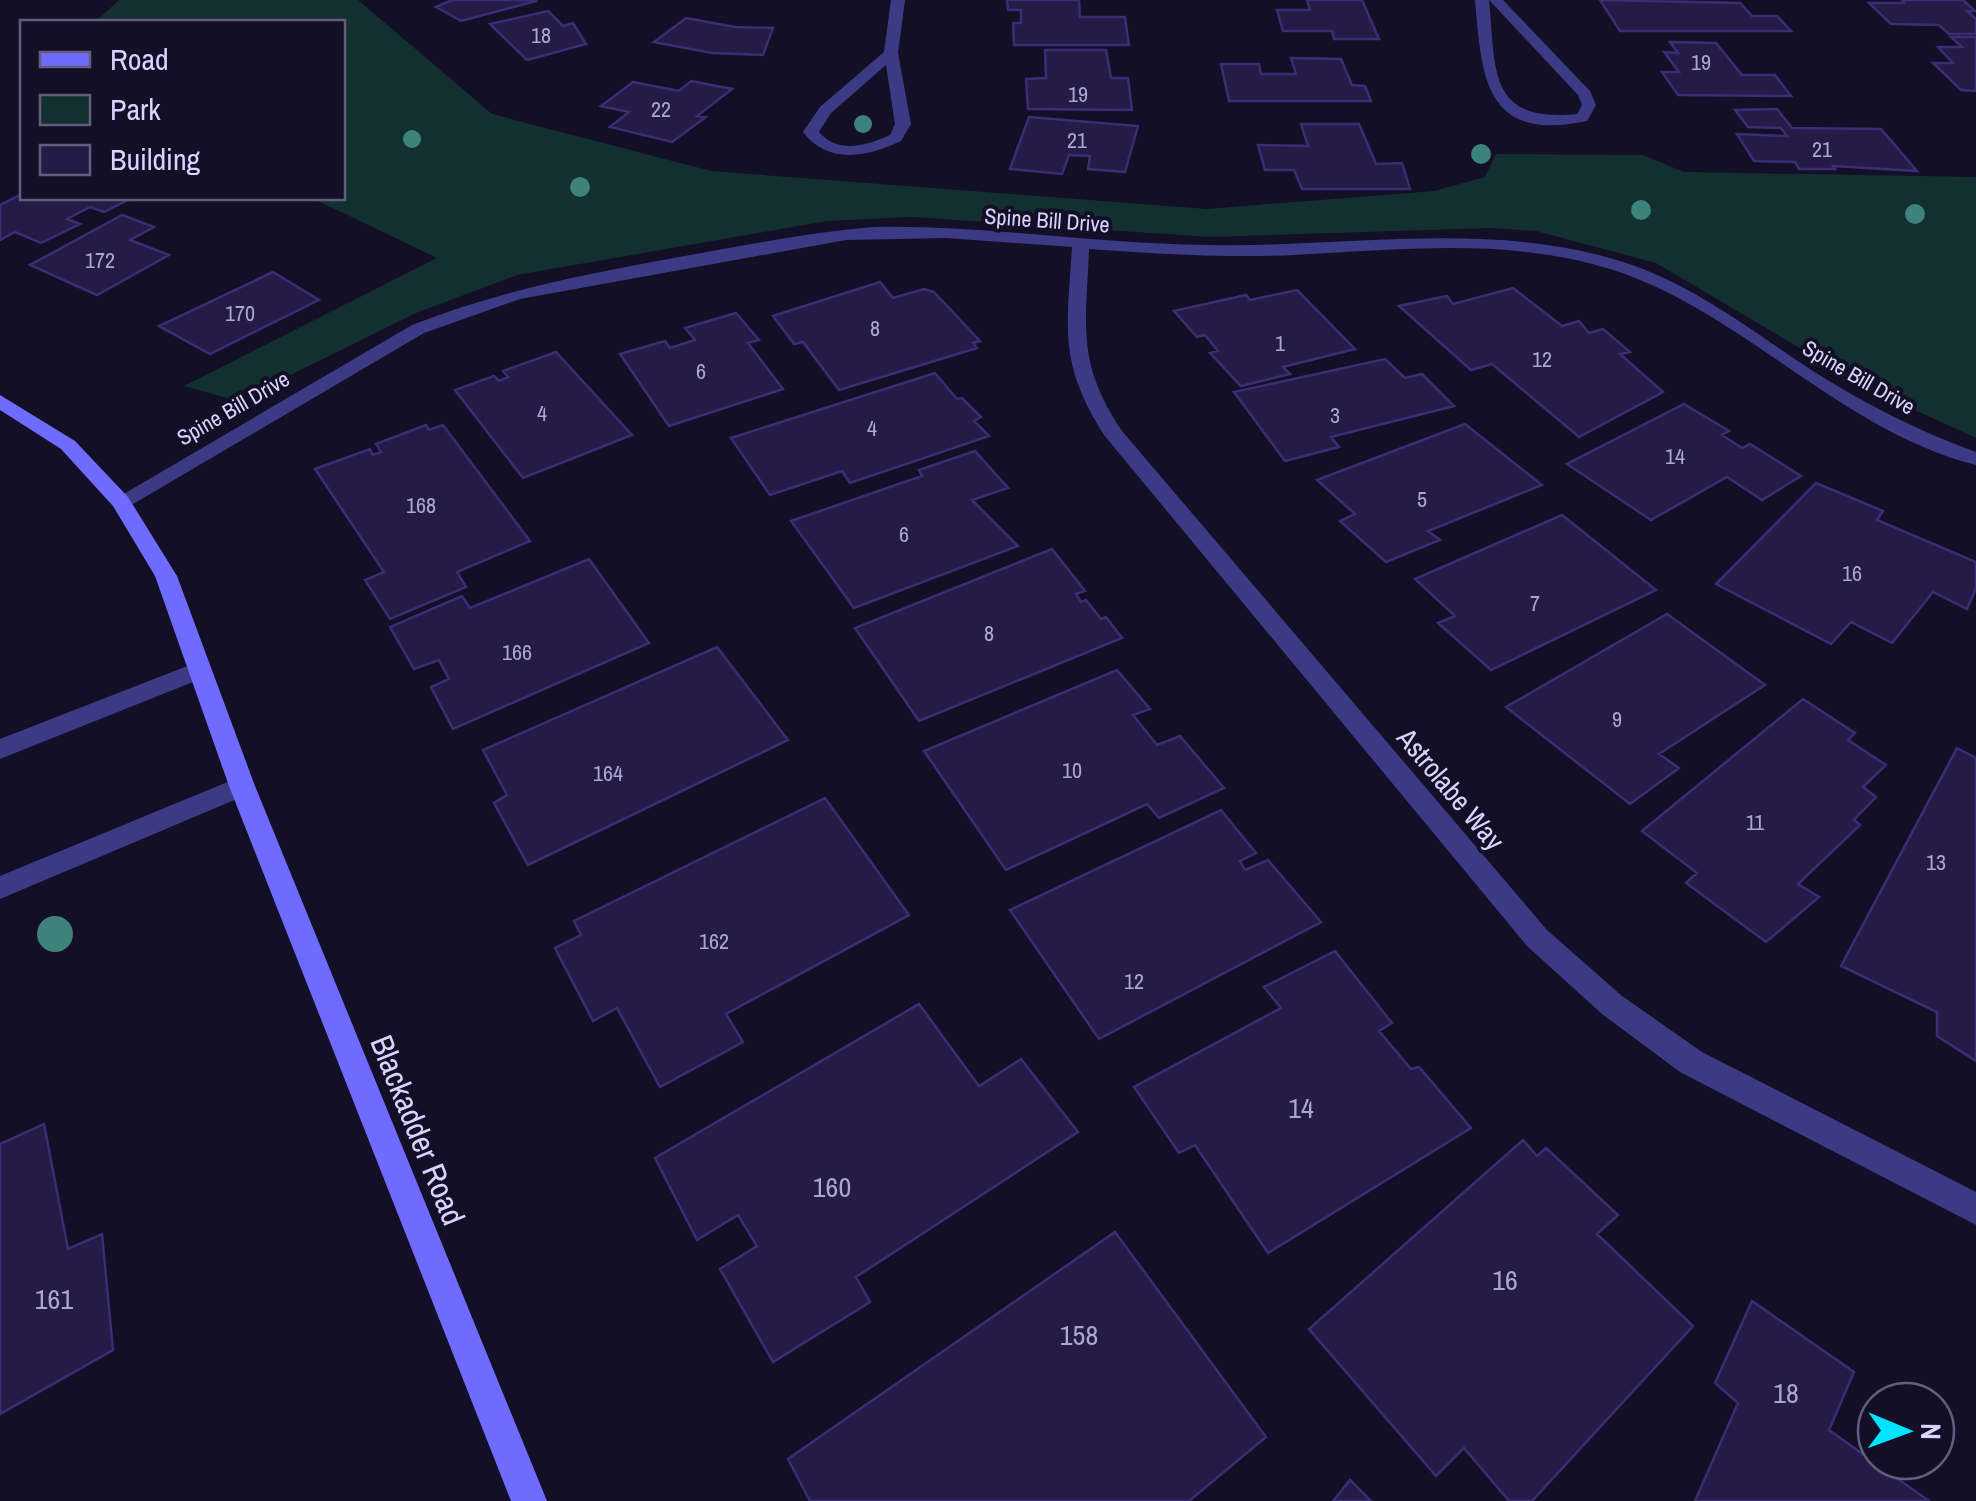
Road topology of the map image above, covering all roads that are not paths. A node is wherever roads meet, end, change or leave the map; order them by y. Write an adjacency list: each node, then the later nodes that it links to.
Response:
1 (898, 0): 4 (street)
2 (1482, 0): 3 (street)
3 (1496, 0)
4 (891, 54): 4 (street)
5 (1081, 245): 7 (street, Spine Bill Drive); 8 (street, Spine Bill Drive); 13 (street, Astrolabe Way)
6 (0, 401): 8 (street, Blackadder Road)
7 (1976, 459)
8 (121, 502): 9 (street, Blackadder Road)
9 (200, 670): 10 (street); 11 (street, Blackadder Road)
10 (0, 748)
11 (242, 786): 12 (street); 14 (street, Blackadder Road)
12 (0, 888)
13 (1976, 1209)
14 (530, 1501)

